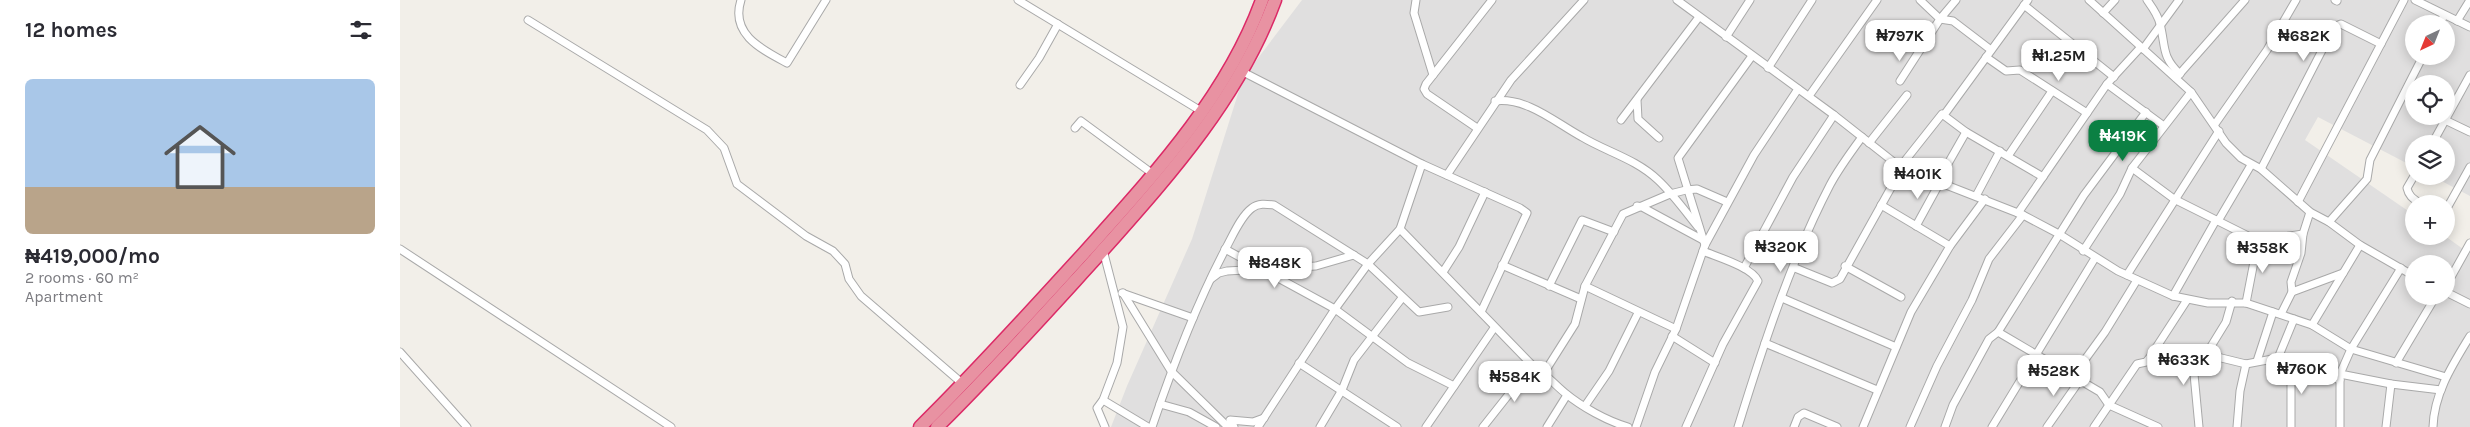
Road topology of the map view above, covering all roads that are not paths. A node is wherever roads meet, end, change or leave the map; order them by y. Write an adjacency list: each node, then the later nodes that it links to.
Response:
1 (826, 0): 23 (street)
2 (1018, 0): 31 (street)
3 (1262, 0): 57 (highway)
4 (1275, 0): 41 (highway)
5 (1416, 0): 42 (street)
6 (1492, 0): 42 (street)
7 (1584, 0): 55 (street)
8 (1677, 0): 27 (street)
9 (1750, 0): 34 (street)
10 (1812, 0): 40 (street)
11 (1877, 0): 53 (street)
12 (1920, 0): 28 (street)
13 (1956, 0): 28 (street)
14 (2089, 0): 25 (street)
15 (2115, 0): 25 (street)
16 (2147, 0): 32 (street)
17 (2179, 0): 32 (street)
18 (2244, 0): 44 (street)
19 (2296, 0): 67 (street)
20 (2404, 0): 35 (street)
21 (2470, 0): 30 (street)
22 (2418, 1): 26 (street)
23 (740, 2)
24 (2026, 2): 37 (street); 45 (street)
25 (2103, 13): 36 (street)
26 (2444, 15)
27 (1699, 17): 34 (street); 54 (street)
28 (1940, 19): 37 (street); 46 (street)
29 (528, 20): 180 (street)
30 (2457, 21): 33 (street)
31 (1058, 24): 48 (street); 57 (street)
32 (2160, 25): 36 (street); 44 (street)
33 (2470, 27)
34 (1726, 37): 38 (street)
35 (2381, 44): 80 (street); 93 (street)
36 (2141, 49): 44 (street); 45 (street)
37 (1989, 54): 50 (street); 61 (street)
38 (1752, 56): 40 (street); 85 (street)
39 (2418, 65): 99 (street)
40 (1768, 68): 49 (street)
41 (1243, 72): 75 (street); 112 (highway)
42 (1433, 75): 66 (street)
43 (2470, 75): 56 (street)
44 (2178, 76): 51 (street)
45 (2114, 77): 47 (street)
46 (1900, 80)
47 (2107, 84): 58 (street); 59 (street)
48 (1020, 85)
49 (1798, 88): 53 (street); 92 (street)
50 (2052, 91): 59 (street); 74 (street)
51 (2191, 92): 64 (street); 67 (street)
52 (1907, 95): 72 (street)
53 (1808, 96): 60 (street)
54 (1637, 99): 62 (street); 71 (street)
55 (1495, 101): 66 (street); 87 (street)
56 (2455, 103)
57 (1202, 111): 81 (highway)
58 (2146, 112): 64 (street); 104 (street)
59 (2087, 113): 83 (street)
60 (1834, 115): 70 (street); 120 (street)
61 (1944, 115): 68 (street); 78 (street)
62 (1621, 120)
63 (2455, 124): 69 (street)
64 (2164, 126): 79 (street)
65 (1074, 128): 81 (street)
66 (1477, 128): 82 (street)
67 (2217, 128): 76 (street); 91 (street)
68 (1966, 132): 73 (street); 84 (street)
69 (2470, 132)
70 (1862, 137): 72 (street); 121 (street)
71 (1659, 138)
72 (1869, 142): 78 (street)
73 (2000, 151): 74 (street); 89 (street)
74 (2008, 156): 83 (street)
75 (1422, 164): 82 (street); 102 (street)
76 (2251, 165): 80 (street); 98 (street)
77 (2470, 167): 88 (street)
78 (1901, 168): 84 (street); 94 (street)
79 (2132, 168): 91 (street); 114 (street)
80 (2261, 169): 93 (street)
81 (1153, 174): 180 (highway)
82 (1448, 175): 86 (street)
83 (2042, 177): 97 (street)
84 (1938, 184): 89 (street); 100 (street)
85 (1686, 190): 87 (street); 92 (street); 101 (street)
86 (1485, 192): 118 (street); 126 (street)
87 (1670, 194): 95 (street); 101 (street)
88 (2454, 195)
89 (1976, 196): 90 (street)
90 (1985, 199): 97 (street); 110 (street)
91 (2174, 200): 98 (street); 128 (street)
92 (1727, 202): 108 (street)
93 (2298, 202): 96 (street)
94 (1881, 205): 100 (street); 119 (street)
95 (1636, 206): 103 (street); 108 (street)
96 (2310, 212): 99 (street); 105 (street)
97 (2020, 214): 104 (street); 218 (street)
98 (2217, 221): 106 (street); 136 (street)
99 (2329, 222): 109 (street)
100 (1916, 226): 110 (street)
101 (1698, 227): 108 (street)
102 (1400, 229): 117 (street); 126 (street)
103 (1614, 232): 131 (street); 132 (street)
104 (2059, 234): 114 (street); 156 (street)
105 (2303, 234): 106 (street); 134 (street)
106 (2258, 241): 144 (street)
107 (2470, 243): 124 (street)
108 (1704, 245): 120 (street); 157 (street)
109 (2360, 245): 122 (street); 127 (street)
110 (1950, 246): 161 (street)
111 (400, 249): 196 (street)
112 (1103, 249): 133 (street); 198 (highway)
113 (1226, 249): 115 (street); 123 (street); 129 (street)
114 (2084, 251): 116 (street)
115 (1354, 255): 117 (street); 123 (street)
116 (2095, 258): 128 (street); 165 (street)
117 (1368, 264): 139 (street); 148 (street)
118 (1502, 265): 131 (street); 149 (street)
119 (1845, 266): 121 (street); 138 (street)
120 (1744, 268): 170 (street)
121 (1795, 268): 140 (street)
122 (2400, 268): 125 (street); 162 (street)
123 (1263, 270): 129 (street); 148 (street)
124 (2455, 270)
125 (2405, 271)
126 (1443, 272): 149 (street)
127 (2343, 273): 134 (street); 154 (street)
128 (2127, 275): 130 (street)
129 (1209, 280): 152 (street)
130 (2137, 280): 136 (street); 176 (street)
131 (1549, 286): 141 (street)
132 (1584, 286): 141 (street); 150 (street)
133 (1114, 290): 135 (street); 187 (street)
134 (2292, 292): 151 (street)
135 (1123, 293): 152 (street); 174 (street)
136 (2173, 296): 142 (street)
137 (2455, 296): 145 (street)
138 (1900, 297)
139 (1402, 298): 147 (street); 158 (street)
140 (1782, 298): 160 (street); 161 (street)
141 (1581, 299): 175 (street)
142 (2188, 300): 143 (street); 189 (street)
143 (2232, 301): 144 (street); 164 (street)
144 (2246, 303): 151 (street)
145 (2470, 304)
146 (2431, 305): 171 (street)
147 (1448, 307)
148 (1335, 309): 158 (street); 169 (street)
149 (1481, 312): 155 (street)
150 (1638, 313): 157 (street); 190 (street)
151 (2277, 313): 153 (street); 167 (street)
152 (1193, 318): 174 (street)
153 (2294, 319): 154 (street); 166 (street)
154 (2312, 325): 162 (street)
155 (1494, 328): 173 (street); 182 (street)
156 (1998, 332): 165 (street); 219 (street)
157 (1674, 333): 170 (street); 212 (street)
158 (1372, 336): 182 (street); 183 (street)
159 (2470, 336): 177 (street)
160 (1765, 343): 184 (street); 214 (street)
161 (1896, 347): 184 (street)
162 (2351, 349): 171 (street); 178 (street)
163 (400, 352): 195 (street)
164 (2205, 354): 172 (street); 223 (street)
165 (2037, 355): 176 (street); 220 (street)
166 (2278, 358): 167 (street); 168 (street)
167 (2257, 361): 172 (street)
168 (2291, 362): 178 (street); 225 (street)
169 (1299, 363): 183 (street); 191 (street)
170 (1715, 363): 213 (street)
171 (2396, 363): 177 (street)
172 (2246, 364): 224 (street)
173 (1532, 365): 175 (street); 208 (street)
174 (1171, 371): 188 (street); 202 (street)
175 (1544, 372): 186 (street)
176 (2073, 376): 179 (street)
177 (2446, 377): 185 (street)
178 (2340, 378): 181 (street); 226 (street)
179 (2080, 380): 189 (street); 221 (street)
180 (962, 384): 197 (highway)
181 (2391, 384): 185 (street); 227 (street)
182 (1454, 386): 207 (street)
183 (1342, 390): 193 (street); 205 (street)
184 (1877, 390): 217 (street)
185 (2440, 390): 228 (street)
186 (1567, 395): 190 (street); 209 (street)
187 (1103, 400): 199 (street); 200 (street)
188 (1160, 404): 200 (street); 201 (street)
189 (2109, 405): 194 (street); 222 (street)
190 (1585, 406): 192 (street)
191 (1264, 418): 203 (street); 204 (street)
192 (1609, 419): 210 (street); 211 (street)
193 (1386, 424): 206 (street)
194 (2099, 426)
195 (467, 427)
196 (671, 427)
197 (920, 427)
198 (937, 427)
199 (1105, 427)
200 (1150, 427)
201 (1216, 427)
202 (1228, 427)
203 (1234, 427)
204 (1258, 427)
205 (1320, 427)
206 (1398, 427)
207 (1426, 427)
208 (1483, 427)
209 (1548, 427)
210 (1604, 427)
211 (1628, 427)
212 (1636, 427)
213 (1686, 427)
214 (1738, 427)
215 (1794, 427): 216 (street)
216 (1836, 427)
217 (1863, 427)
218 (1910, 427)
219 (1945, 427)
220 (1992, 427)
221 (2047, 427)
222 (2158, 427)
223 (2199, 427)
224 (2237, 427)
225 (2292, 427)
226 (2340, 427)
227 (2386, 427)
228 (2433, 427)

